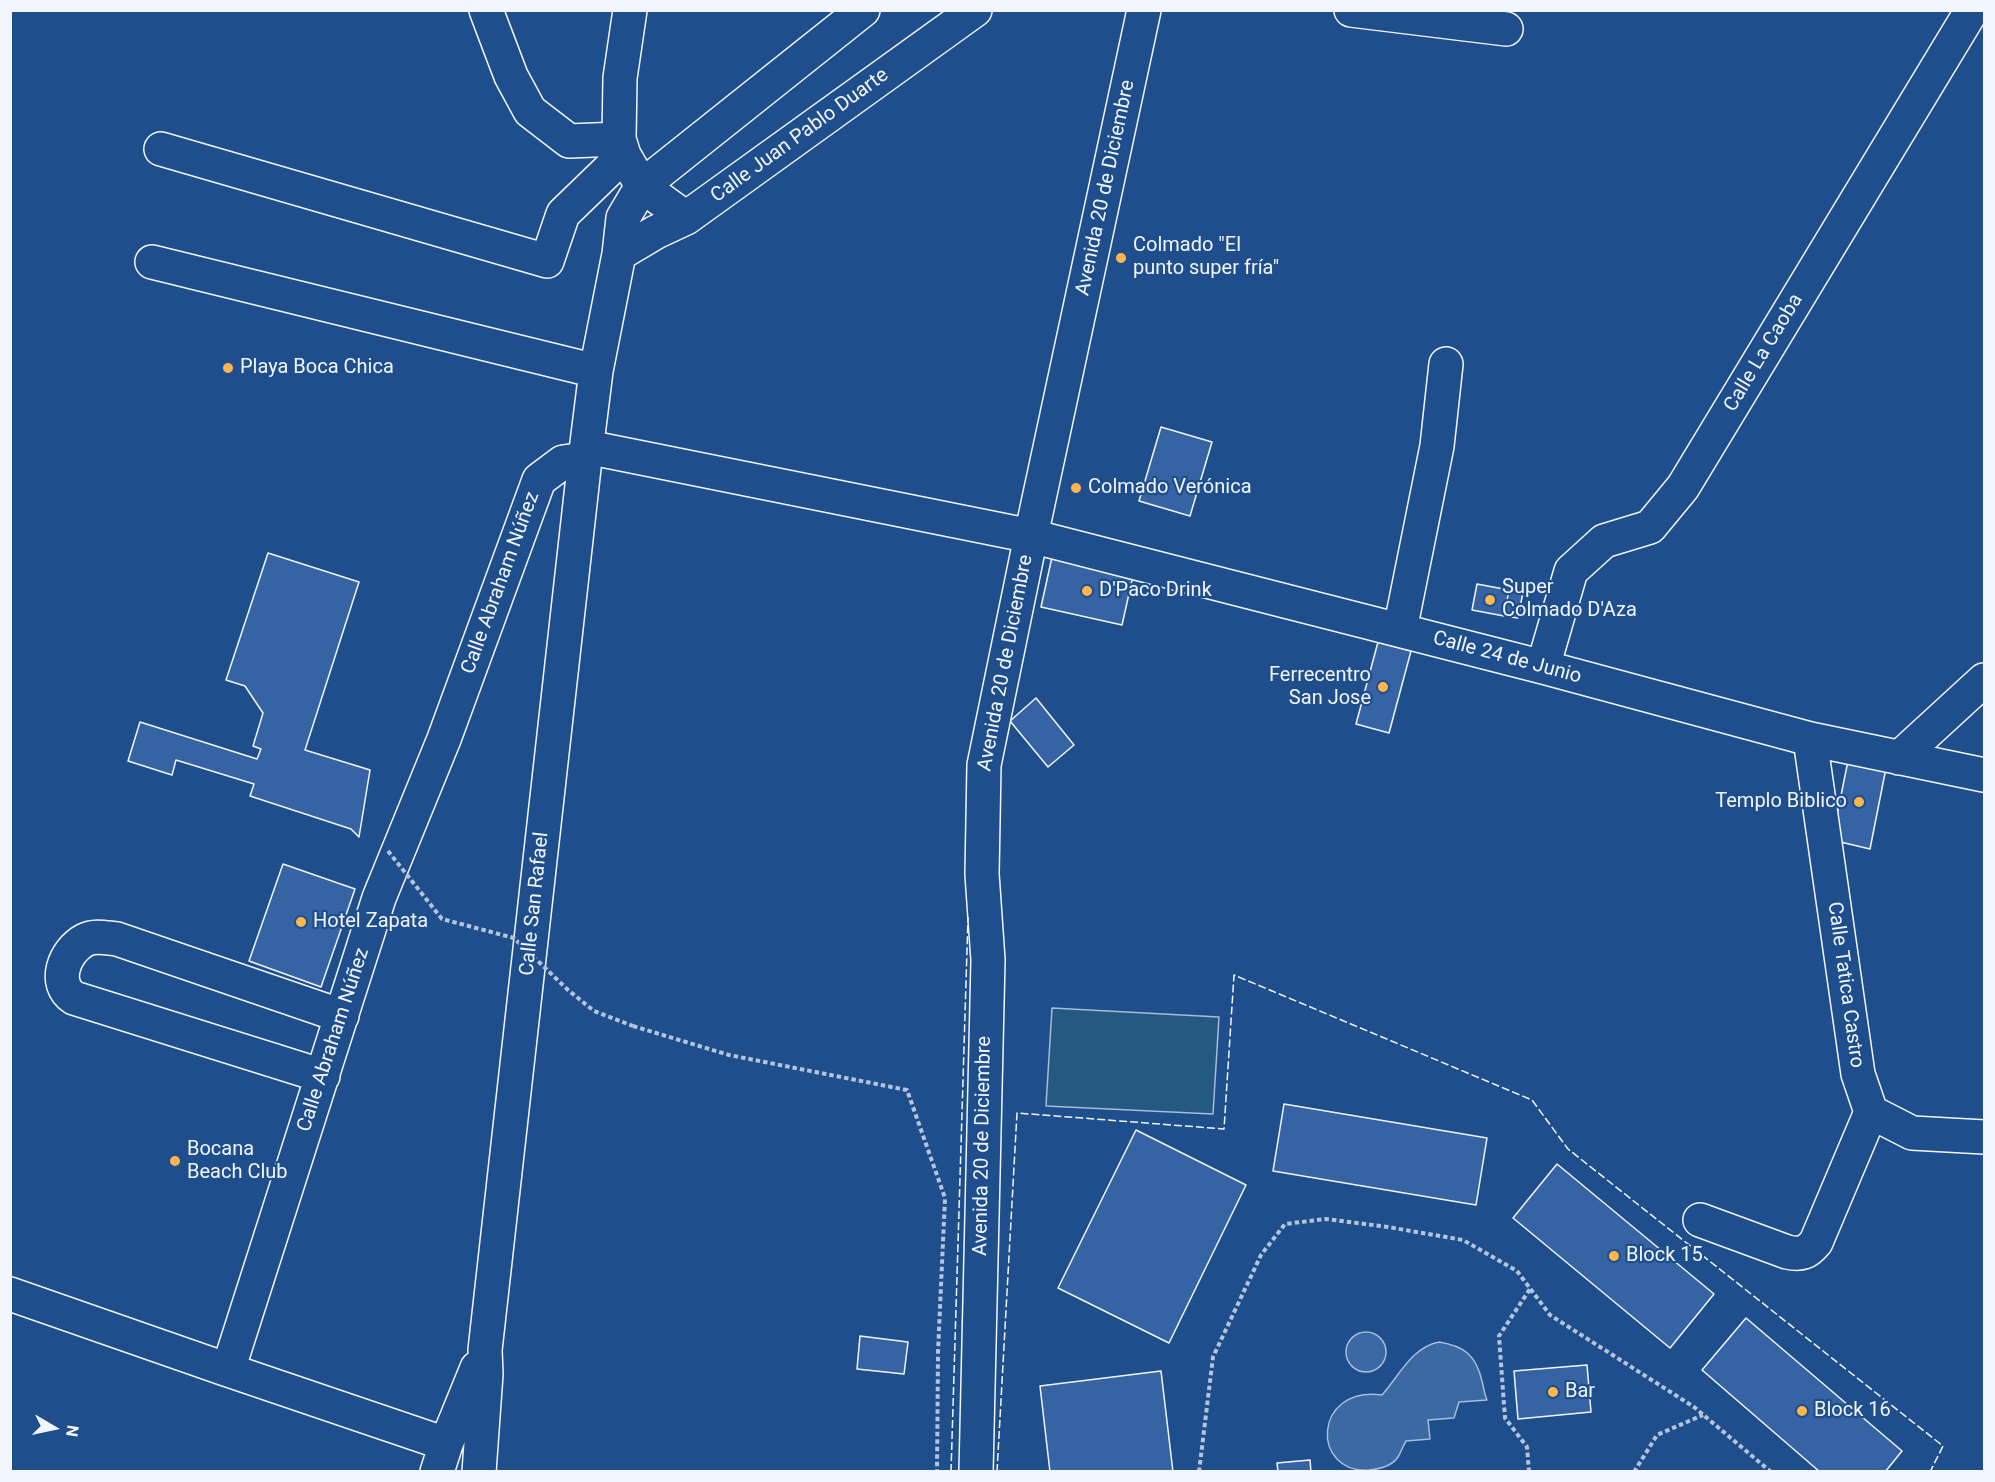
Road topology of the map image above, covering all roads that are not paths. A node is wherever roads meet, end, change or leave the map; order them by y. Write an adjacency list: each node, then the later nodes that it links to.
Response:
1 (486, 10): 9 (street)
2 (630, 10): 9 (street)
3 (863, 10): 11 (street)
4 (975, 10): 12 (street, Calle Juan Pablo Duarte)
5 (1144, 10): 18 (street, Avenida 20 de Diciembre)
6 (1351, 10): 8 (street)
7 (1972, 10): 20 (street, Calle La Caoba)
8 (1506, 29)
9 (622, 147): 10 (street); 11 (street)
10 (161, 149)
11 (642, 186): 12 (street); 13 (street)
12 (686, 218): 13 (street, Calle Juan Pablo Duarte)
13 (619, 254): 16 (street)
14 (152, 262): 16 (street)
15 (1446, 364): 19 (street)
16 (596, 371): 17 (street)
17 (586, 453): 18 (street, Calle 24 de Junio); 25 (street, Calle Abraham Núñez); 31 (street, Calle San Rafael)
18 (1031, 536): 19 (street, Calle 24 de Junio); 35 (street, Avenida 20 de Diciembre)
19 (1400, 630): 20 (street, Calle 24 de Junio)
20 (1543, 667): 22 (street, Calle 24 de Junio)
21 (1984, 680): 23 (street)
22 (1810, 739): 23 (street, Calle 24 de Junio); 27 (street, Calle Tatica Castro)
23 (1899, 758): 24 (street, Calle 24 de Junio)
24 (1984, 775)
25 (342, 1016): 26 (street, Calle Abraham Núñez); 26 (street)
26 (322, 1076): 32 (street, Calle Abraham Núñez)
27 (1870, 1112): 28 (street); 29 (street)
28 (1984, 1137)
29 (1700, 1220)
30 (10, 1294): 32 (street)
31 (485, 1350): 33 (street); 34 (street)
32 (228, 1370): 33 (street)
33 (441, 1458)
34 (478, 1472)
35 (976, 1472)

